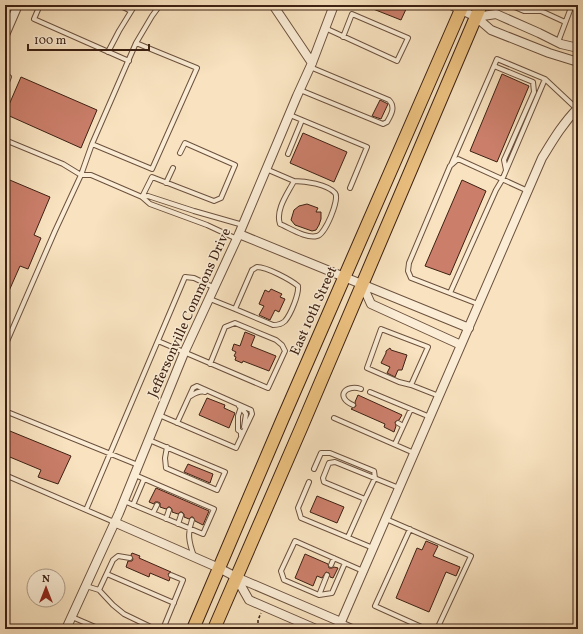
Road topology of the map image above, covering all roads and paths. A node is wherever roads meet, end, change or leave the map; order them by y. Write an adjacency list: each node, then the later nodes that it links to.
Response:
1 (18, 5): 18 (street)
2 (40, 5): 23 (lane)
3 (120, 5): 13 (lane)
4 (135, 5): 13 (lane)
5 (160, 5): 21 (lane)
6 (273, 5): 26 (street)
7 (334, 5): 17 (street, Jeffersonville Commons Drive)
8 (481, 5): 15 (main road)
9 (510, 5): 14 (lane)
10 (543, 5): 14 (lane)
11 (572, 5): 16 (lane)
12 (458, 7): 15 (street); 54 (main road, East 10th Street)
13 (131, 11): 23 (lane)
14 (541, 11): 16 (lane)
15 (476, 17): 20 (street); 25 (street); 55 (main road)
16 (565, 22): 20 (lane)
17 (325, 28): 19 (lane); 26 (street, Jeffersonville Commons Drive)
18 (5, 35)
19 (342, 37): 19 (lane)
20 (558, 42): 22 (street)
21 (136, 43): 24 (lane); 41 (lane)
22 (578, 48)
23 (108, 52): 24 (lane)
24 (128, 61): 36 (lane)
25 (578, 62)
26 (311, 65): 31 (street, Jeffersonville Commons Drive); 31 (lane)
27 (494, 66): 29 (lane); 39 (lane); 43 (lane)
28 (9, 77): 30 (lane)
29 (545, 79): 32 (lane); 43 (lane)
30 (5, 86)
31 (300, 90): 33 (street, Jeffersonville Commons Drive)
32 (577, 108): 50 (street)
33 (289, 114): 34 (lane); 42 (street, Jeffersonville Commons Drive)
34 (302, 120): 38 (lane); 49 (lane)
35 (5, 140): 44 (lane)
36 (92, 144): 41 (lane); 44 (lane)
37 (180, 153): 48 (lane)
38 (288, 154)
39 (450, 166): 46 (lane); 57 (lane)
40 (173, 168): 48 (lane)
41 (152, 169): 45 (lane)
42 (266, 169): 47 (lane); 52 (street, Jeffersonville Commons Drive)
43 (506, 170): 46 (lane)
44 (81, 175): 51 (lane); 64 (lane)
45 (152, 177): 48 (lane); 51 (lane)
46 (502, 180): 50 (lane); 57 (lane)
47 (294, 181): 47 (lane)
48 (166, 183)
49 (350, 188)
50 (528, 191): 59 (street)
51 (142, 197): 52 (lane); 53 (lane)
52 (243, 225): 53 (street, Jeffersonville Commons Drive)
53 (238, 237): 54 (street); 56 (street, Jeffersonville Commons Drive)
54 (345, 276): 55 (street); 118 (main road, East 10th Street)
55 (362, 284): 61 (street); 63 (street); 123 (main road)
56 (215, 288): 58 (street, Jeffersonville Commons Drive); 62 (lane)
57 (450, 293): 59 (lane)
58 (210, 299): 60 (lane); 65 (street, Jeffersonville Commons Drive)
59 (479, 304): 61 (street)
60 (235, 309): 60 (lane)
61 (469, 328): 63 (street)
62 (158, 341): 65 (lane); 87 (lane)
63 (461, 345): 70 (street)
64 (5, 346)
65 (184, 353): 66 (lane); 76 (street, Jeffersonville Commons Drive)
66 (210, 364): 66 (lane)
67 (411, 385): 67 (lane); 70 (lane)
68 (361, 389): 72 (lane)
69 (370, 392): 74 (lane)
70 (439, 396): 77 (street)
71 (189, 397): 73 (lane); 79 (lane); 82 (lane)
72 (353, 405)
73 (241, 407): 82 (lane); 82 (lane)
74 (411, 409): 77 (lane); 81 (lane)
75 (5, 411): 87 (lane)
76 (159, 415): 79 (lane); 83 (street, Jeffersonville Commons Drive)
77 (430, 417): 86 (street)
78 (334, 418): 84 (lane)
79 (177, 423): 82 (lane)
80 (398, 423): 81 (lane)
81 (403, 426): 84 (lane)
82 (241, 434)
83 (149, 440): 85 (lane); 88 (street, Jeffersonville Commons Drive)
84 (396, 444): 86 (lane)
85 (167, 447): 85 (lane)
86 (414, 453): 95 (street)
87 (110, 454): 88 (lane); 100 (lane)
88 (139, 465): 91 (street, Jeffersonville Commons Drive)
89 (314, 469): 92 (lane)
90 (5, 475): 100 (lane)
91 (134, 475): 93 (lane); 97 (street, Jeffersonville Commons Drive)
92 (375, 478): 95 (lane); 96 (lane); 96 (lane)
93 (144, 479): 98 (lane); 109 (lane)
94 (309, 482): 111 (lane)
95 (399, 488): 105 (street)
96 (365, 499): 111 (lane)
97 (124, 500): 98 (lane); 107 (street, Jeffersonville Commons Drive)
98 (133, 504): 102 (lane)
99 (157, 505): 102 (lane)
100 (86, 510): 107 (lane)
101 (169, 510): 104 (lane)
102 (153, 513): 104 (lane)
103 (181, 515): 108 (lane)
104 (166, 518): 108 (lane)
105 (386, 519): 110 (lane); 112 (street)
106 (192, 520): 109 (lane)
107 (114, 522): 113 (street); 124 (street, Jeffersonville Commons Drive)
108 (178, 524): 109 (lane)
109 (189, 528): 113 (lane)
110 (410, 529): 141 (lane); 142 (lane)
111 (348, 537): 112 (lane)
112 (373, 548): 119 (street)
113 (194, 557): 118 (street)
114 (130, 558): 120 (lane)
115 (334, 558): 116 (lane); 117 (lane); 126 (lane)
116 (345, 563): 119 (lane); 126 (lane)
117 (331, 565)
118 (219, 568): 123 (street); 137 (main road, East 10th Street)
119 (363, 571): 130 (street)
120 (107, 574): 125 (lane); 127 (lane)
121 (171, 575): 127 (lane)
122 (327, 575): 126 (lane)
123 (236, 577): 130 (street); 138 (main road); 139 (street)
124 (85, 585): 125 (lane); 129 (street, Jeffersonville Commons Drive)
125 (99, 590): 135 (lane)
126 (318, 595)
127 (174, 603): 136 (lane)
128 (261, 613): 132 (path)
129 (71, 617): 131 (lane); 133 (street, Jeffersonville Commons Drive)
130 (340, 626): 140 (lane)
131 (93, 628): 134 (lane)
132 (258, 628)
133 (66, 629)
134 (100, 629)
135 (155, 629)
136 (163, 629)
137 (193, 629)
138 (214, 629)
139 (316, 629)
140 (357, 629)
141 (426, 629)
142 (437, 629)

